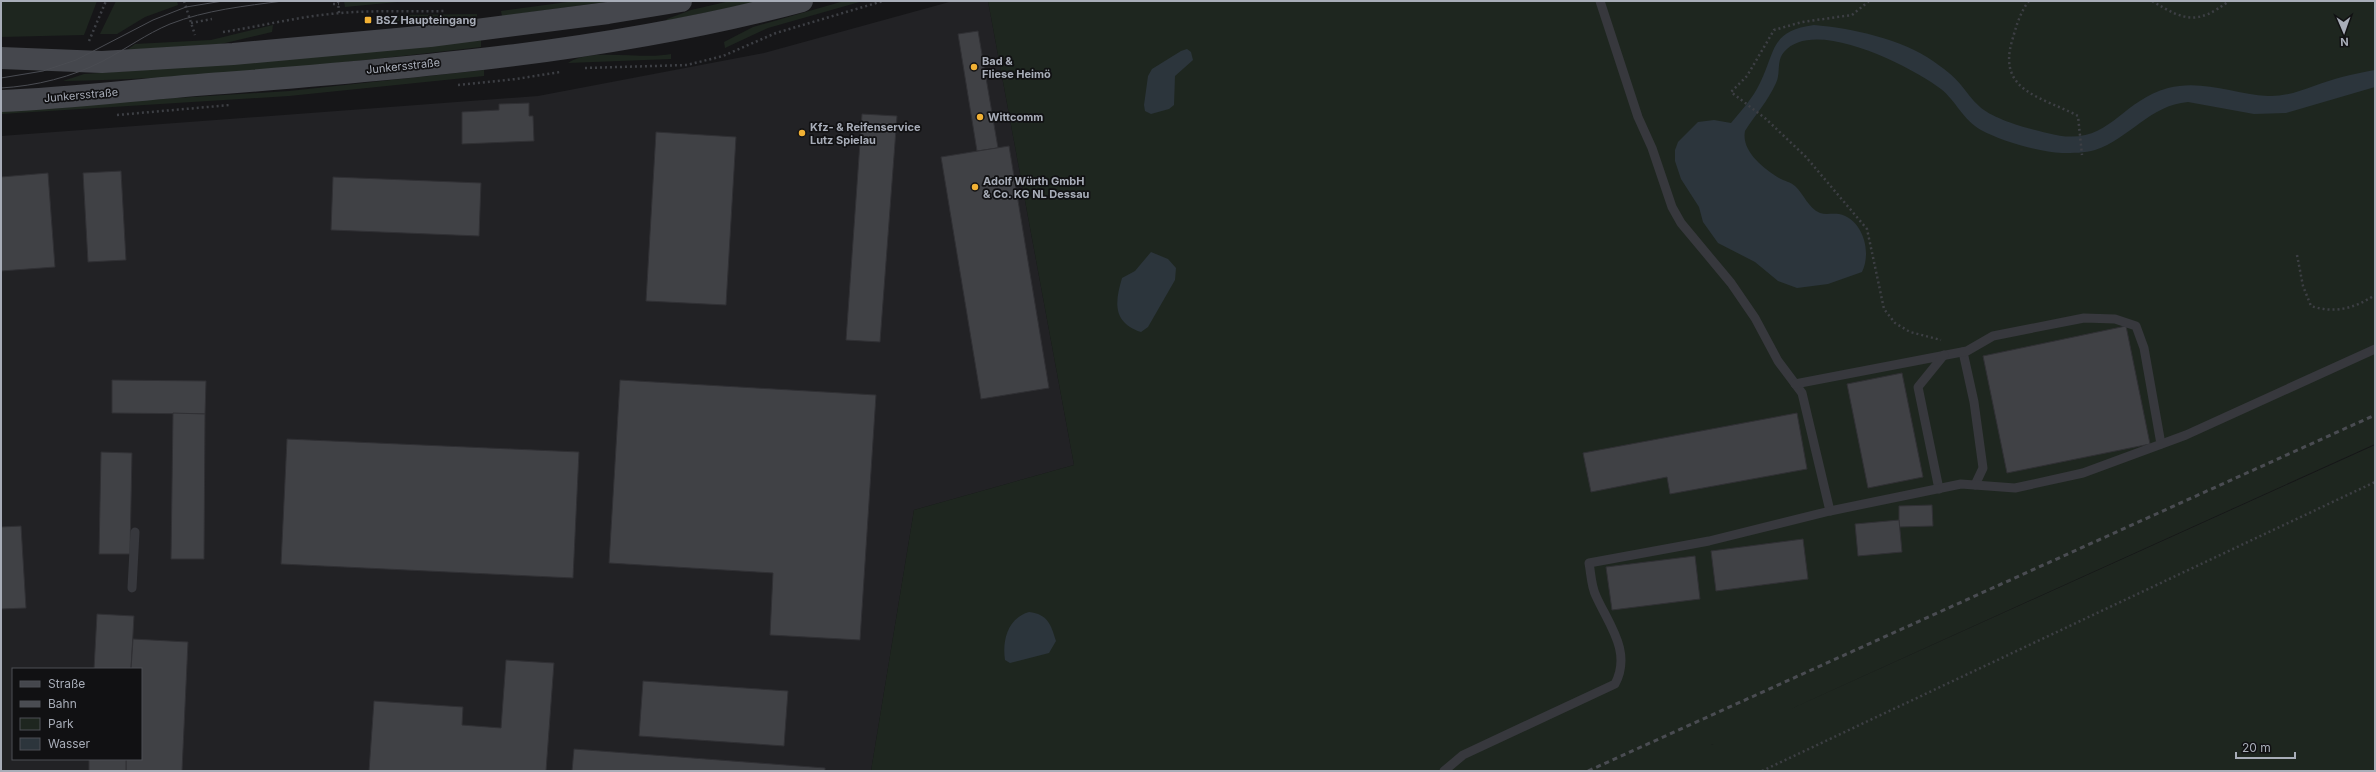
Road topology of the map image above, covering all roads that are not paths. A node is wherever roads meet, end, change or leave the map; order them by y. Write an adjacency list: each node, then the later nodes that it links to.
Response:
1 (682, 1): 4 (main road)
2 (802, 1): 5 (main road, Junkersstraße)
3 (1600, 1): 9 (lane)
4 (1, 58)
5 (1, 101)
6 (2375, 349): 10 (lane)
7 (1963, 352): 8 (lane); 10 (lane); 11 (lane)
8 (1944, 355): 9 (lane); 12 (lane)
9 (1795, 384): 13 (lane)
10 (2161, 444): 11 (lane)
11 (1975, 485): 12 (lane)
12 (1939, 489): 13 (lane)
13 (1830, 511): 16 (lane)
14 (135, 532): 15 (lane)
15 (132, 588)
16 (1444, 771)

